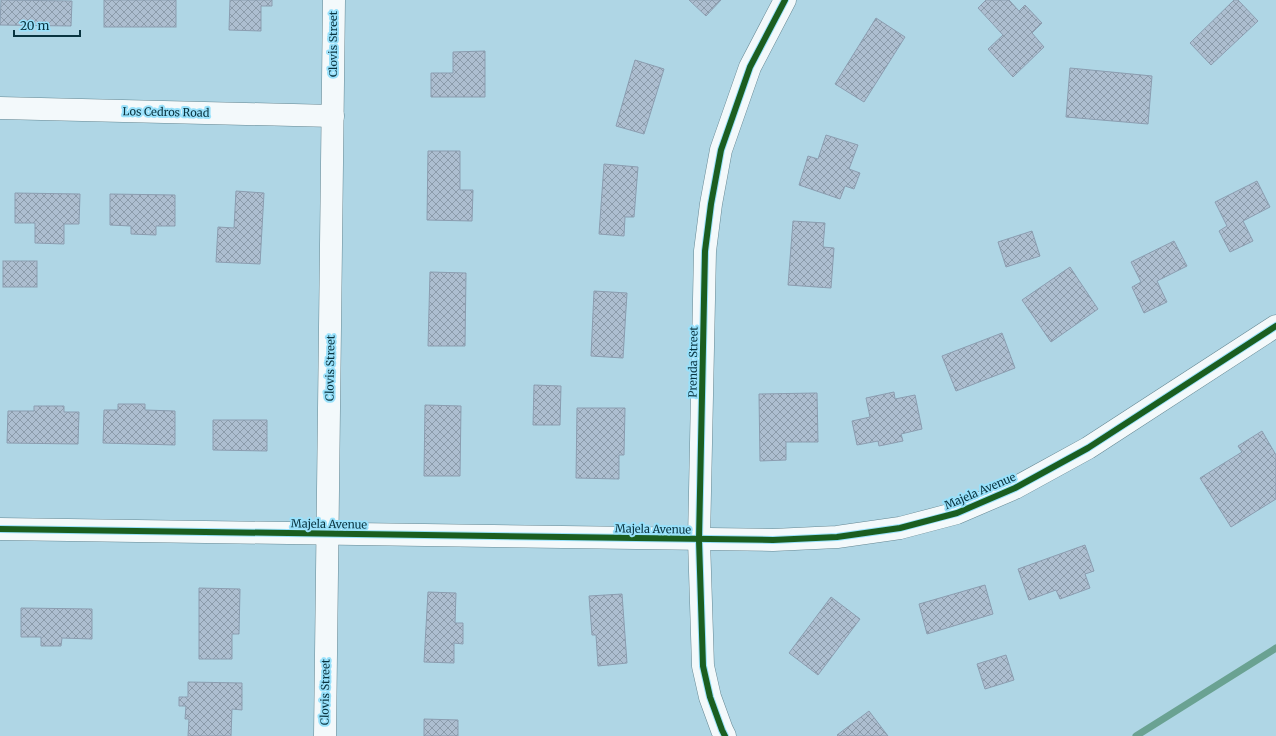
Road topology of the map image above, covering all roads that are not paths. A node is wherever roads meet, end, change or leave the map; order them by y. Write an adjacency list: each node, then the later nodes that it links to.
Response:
1 (334, 0): 4 (street, Clovis Street)
2 (785, 0): 8 (street, Prenda Street)
3 (0, 108): 4 (street, Los Cedros Road)
4 (333, 116): 7 (street, Clovis Street)
5 (1276, 326): 8 (street, Majela Avenue)
6 (0, 529): 7 (street, Majela Avenue)
7 (328, 534): 8 (street, Majela Avenue); 9 (street, Clovis Street)
8 (699, 540): 10 (street, Prenda Street)
9 (325, 736)
10 (725, 736)

